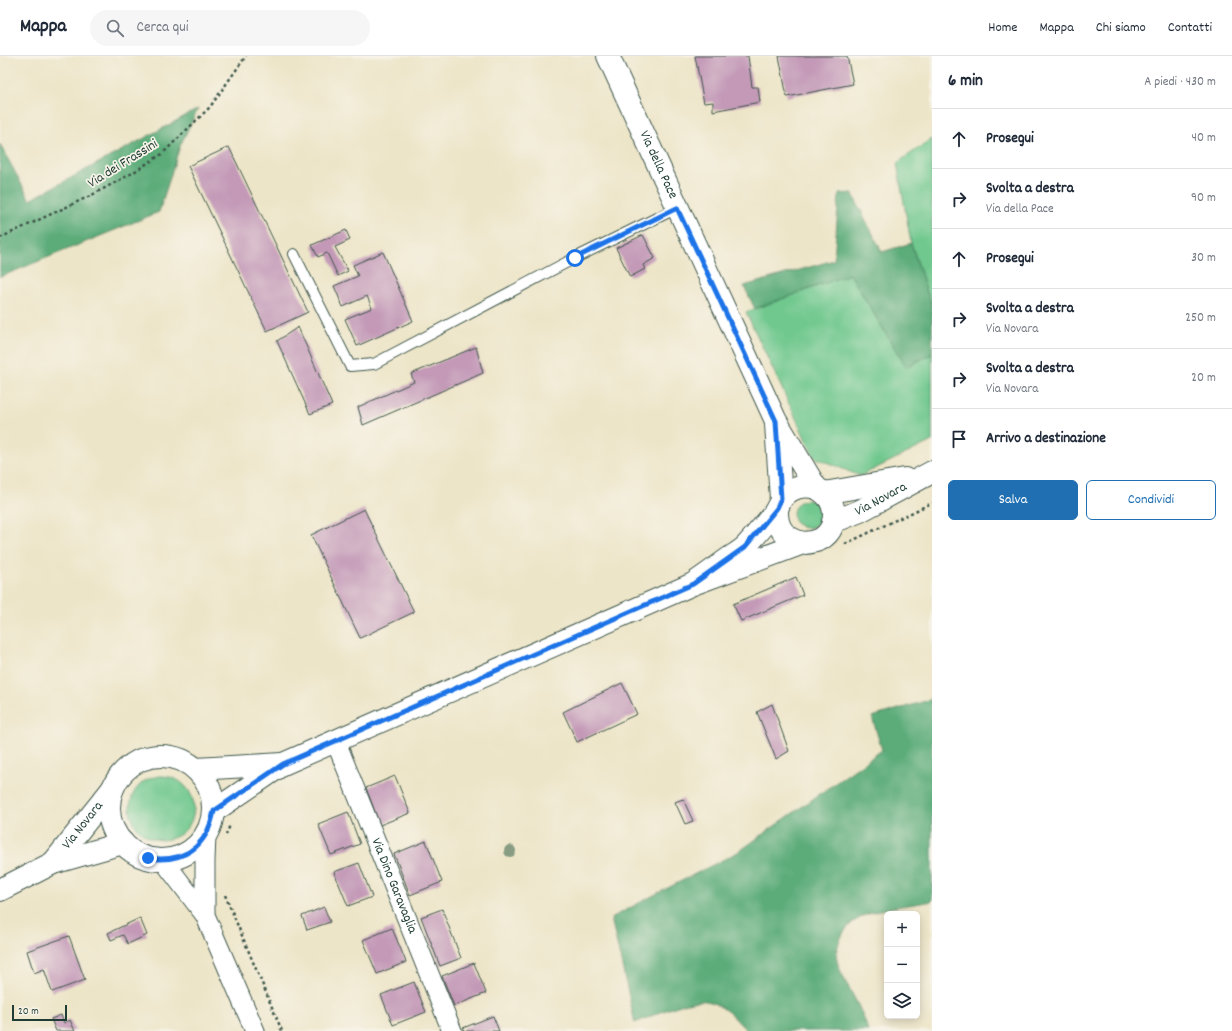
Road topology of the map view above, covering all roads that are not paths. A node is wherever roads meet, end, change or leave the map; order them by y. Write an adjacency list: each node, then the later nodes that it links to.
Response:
1 (608, 56): 2 (street, Via della Pace)
2 (677, 208): 3 (lane); 4 (street, Via della Pace)
3 (294, 254)
4 (776, 421): 6 (street, Via della Pace); 7 (street)
5 (930, 473): 6 (street, Via Novara); 8 (street, Via Novara)
6 (820, 490): 7 (street, Via Novara); 8 (street, Via Novara)
7 (779, 504): 9 (street); 10 (street, Via Novara)
8 (833, 522): 9 (street, Via Novara)
9 (803, 543): 10 (street, Via Novara)
10 (693, 584): 11 (street, Via Novara)
11 (336, 742): 12 (street, Via Novara); 23 (street, Via Dino Garavaglia)
12 (283, 764): 13 (street, Via Novara); 15 (street, Via Novara)
13 (196, 769): 14 (street, Via Novara); 15 (street, Via Novara)
14 (114, 787): 17 (street, Via Novara); 19 (street, Via Novara)
15 (214, 811): 16 (street, Via Novara)
16 (216, 836): 18 (street, Via Novara); 21 (street)
17 (123, 843): 18 (street, Via Novara); 19 (street, Via Novara)
18 (163, 860): 21 (street)
19 (53, 863): 20 (street, Via Novara)
20 (0, 890)
21 (205, 915): 22 (street)
22 (254, 1031)
23 (452, 1031)

